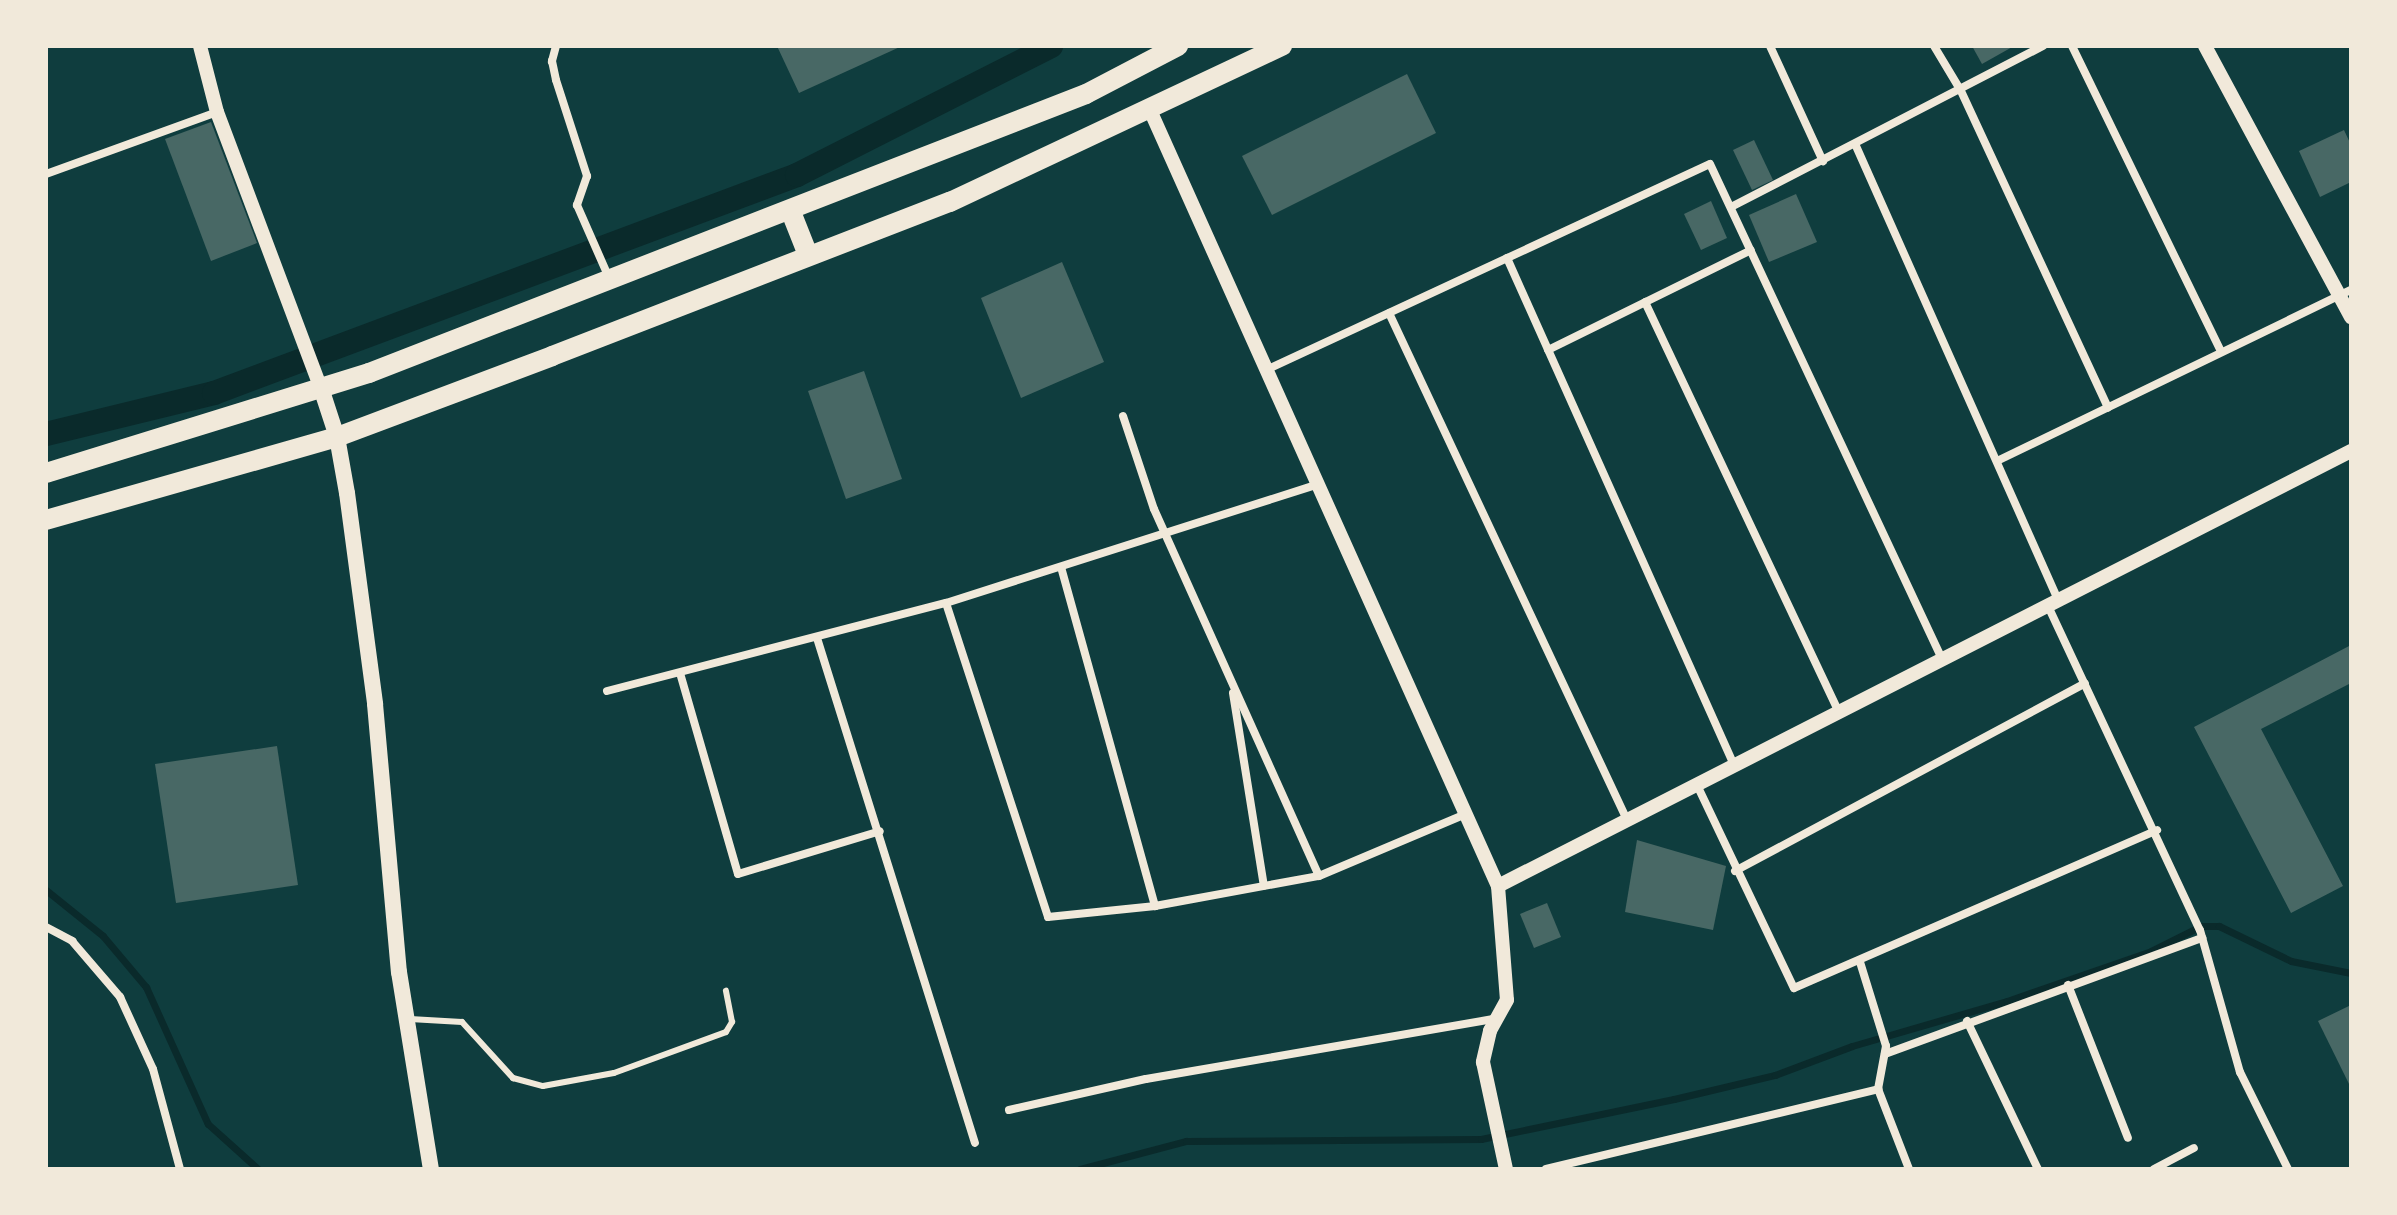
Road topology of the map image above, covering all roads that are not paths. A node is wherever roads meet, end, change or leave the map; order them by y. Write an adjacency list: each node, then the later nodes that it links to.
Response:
1 (200, 46): 12 (street)
2 (556, 46): 21 (street)
3 (1178, 46): 17 (main road)
4 (1282, 46): 11 (main road)
5 (1770, 46): 14 (street)
6 (1934, 46): 10 (street)
7 (2043, 46): 10 (street)
8 (2072, 46): 27 (street)
9 (2205, 46): 22 (street)
10 (1961, 91): 13 (street); 30 (street)
11 (1150, 110): 19 (main road); 28 (street)
12 (217, 112): 15 (street); 29 (street)
13 (1856, 146): 14 (street); 34 (street)
14 (1823, 161): 16 (street)
15 (46, 174)
16 (1731, 207): 18 (street); 20 (street)
17 (791, 212): 19 (main road); 21 (main road)
18 (1751, 250): 23 (street); 43 (street)
19 (808, 255): 32 (main road)
20 (1507, 258): 24 (street); 26 (street)
21 (610, 280): 29 (main road)
22 (2345, 293): 25 (street); 27 (street)
23 (1645, 302): 26 (street); 48 (street)
24 (1389, 313): 28 (street); 52 (street)
25 (2351, 317)
26 (1548, 350): 49 (street)
27 (2221, 352): 30 (street)
28 (1266, 370): 36 (street)
29 (320, 384): 32 (main road); 35 (main road)
30 (2108, 407): 34 (street)
31 (1123, 416): 38 (street)
32 (337, 437): 37 (main road); 66 (main road)
33 (2351, 451): 41 (street)
34 (1997, 461): 41 (street)
35 (46, 473)
36 (1318, 484): 38 (street); 51 (street)
37 (46, 520)
38 (1168, 534): 39 (street); 45 (street)
39 (1061, 567): 40 (street); 59 (street)
40 (946, 603): 42 (street); 59 (street)
41 (2053, 603): 43 (street); 46 (street)
42 (817, 638): 44 (street); 54 (street)
43 (1942, 659): 48 (street)
44 (680, 673): 47 (street); 54 (street)
45 (1231, 682): 56 (street); 57 (street)
46 (2085, 683): 53 (street); 55 (street)
47 (607, 691)
48 (1839, 712): 49 (street)
49 (1734, 765): 50 (street)
50 (1697, 785): 52 (street); 55 (street)
51 (1466, 814): 56 (street); 58 (street)
52 (1627, 820): 58 (street)
53 (2157, 830): 61 (street); 62 (street)
54 (880, 831): 72 (street)
55 (1735, 871): 62 (street)
56 (1319, 876): 57 (street)
57 (1264, 886): 59 (street)
58 (1498, 886): 65 (street)
59 (1155, 906)
60 (46, 927): 75 (street)
61 (2201, 934): 63 (street); 81 (street)
62 (1860, 962): 68 (street)
63 (2068, 985): 67 (street); 71 (street)
64 (726, 991): 66 (lane)
65 (1500, 1018): 70 (street); 74 (street)
66 (406, 1020): 76 (main road)
67 (1967, 1021): 68 (street); 79 (street)
68 (1886, 1050): 69 (street)
69 (1878, 1089): 77 (street); 78 (street)
70 (1009, 1110)
71 (2128, 1138)
72 (975, 1143)
73 (2194, 1148): 80 (street)
74 (1506, 1163)
75 (180, 1169)
76 (431, 1169)
77 (1546, 1169)
78 (1909, 1169)
79 (2038, 1169)
80 (2154, 1169)
81 (2288, 1169)

